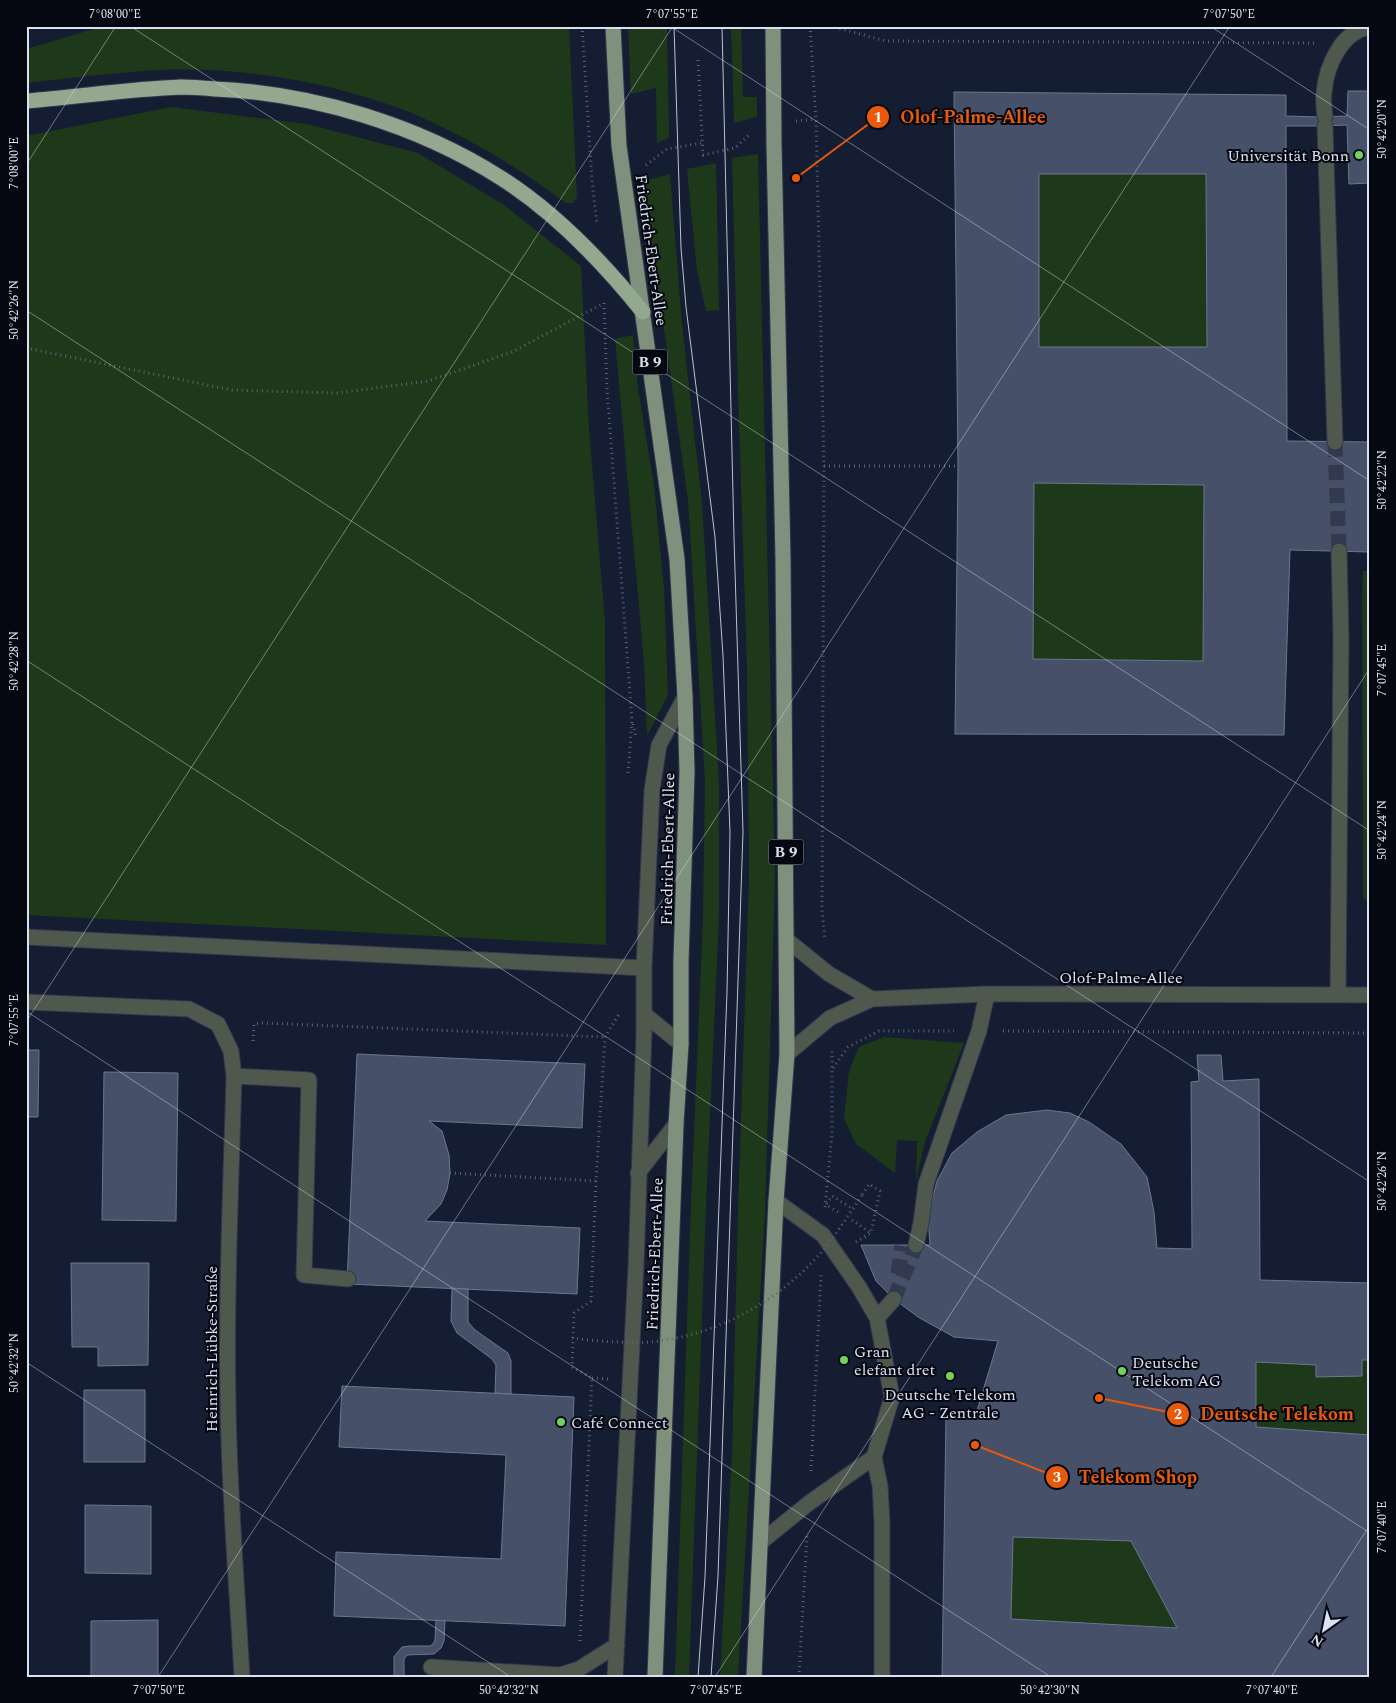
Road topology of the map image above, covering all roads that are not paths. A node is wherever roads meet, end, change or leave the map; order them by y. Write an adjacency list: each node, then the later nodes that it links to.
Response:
1 (613, 26): 5 (main road, Friedrich-Ebert-Allee / B 9)
2 (773, 26): 10 (main road, B 9)
3 (1370, 27): 6 (street)
4 (26, 101): 5 (highway)
5 (643, 312): 8 (main road, Friedrich-Ebert-Allee / B 9)
6 (1335, 442)
7 (1339, 552): 13 (street)
8 (685, 698): 11 (street); 18 (main road, Friedrich-Ebert-Allee / B 9)
9 (26, 937): 11 (street)
10 (787, 940): 15 (street); 19 (main road, B 9)
11 (644, 968): 17 (street)
12 (988, 994): 13 (street, Olof-Palme-Allee); 15 (street, Olof-Palme-Allee); 24 (street)
13 (1338, 995): 14 (street, Olof-Palme-Allee)
14 (1370, 995)
15 (872, 999): 19 (street, Olof-Palme-Allee)
16 (26, 1002): 20 (street, Heinrich-Lübke-Straße)
17 (644, 1014): 18 (street); 22 (street)
18 (681, 1044): 21 (main road, Friedrich-Ebert-Allee / B 9)
19 (787, 1054): 23 (main road, B 9)
20 (234, 1076): 25 (street); 32 (street, Heinrich-Lübke-Straße)
21 (676, 1124): 22 (street); 34 (main road, Friedrich-Ebert-Allee / B 9)
22 (638, 1173): 30 (street)
23 (776, 1201): 27 (street); 29 (main road, B 9)
24 (916, 1245)
25 (348, 1279)
26 (894, 1299): 27 (street)
27 (877, 1318): 28 (street)
28 (874, 1457): 29 (street); 36 (street)
29 (761, 1542): 35 (main road, B 9)
30 (617, 1645): 31 (street); 33 (street)
31 (431, 1667)
32 (242, 1677)
33 (615, 1677)
34 (655, 1677)
35 (754, 1677)
36 (882, 1677)

